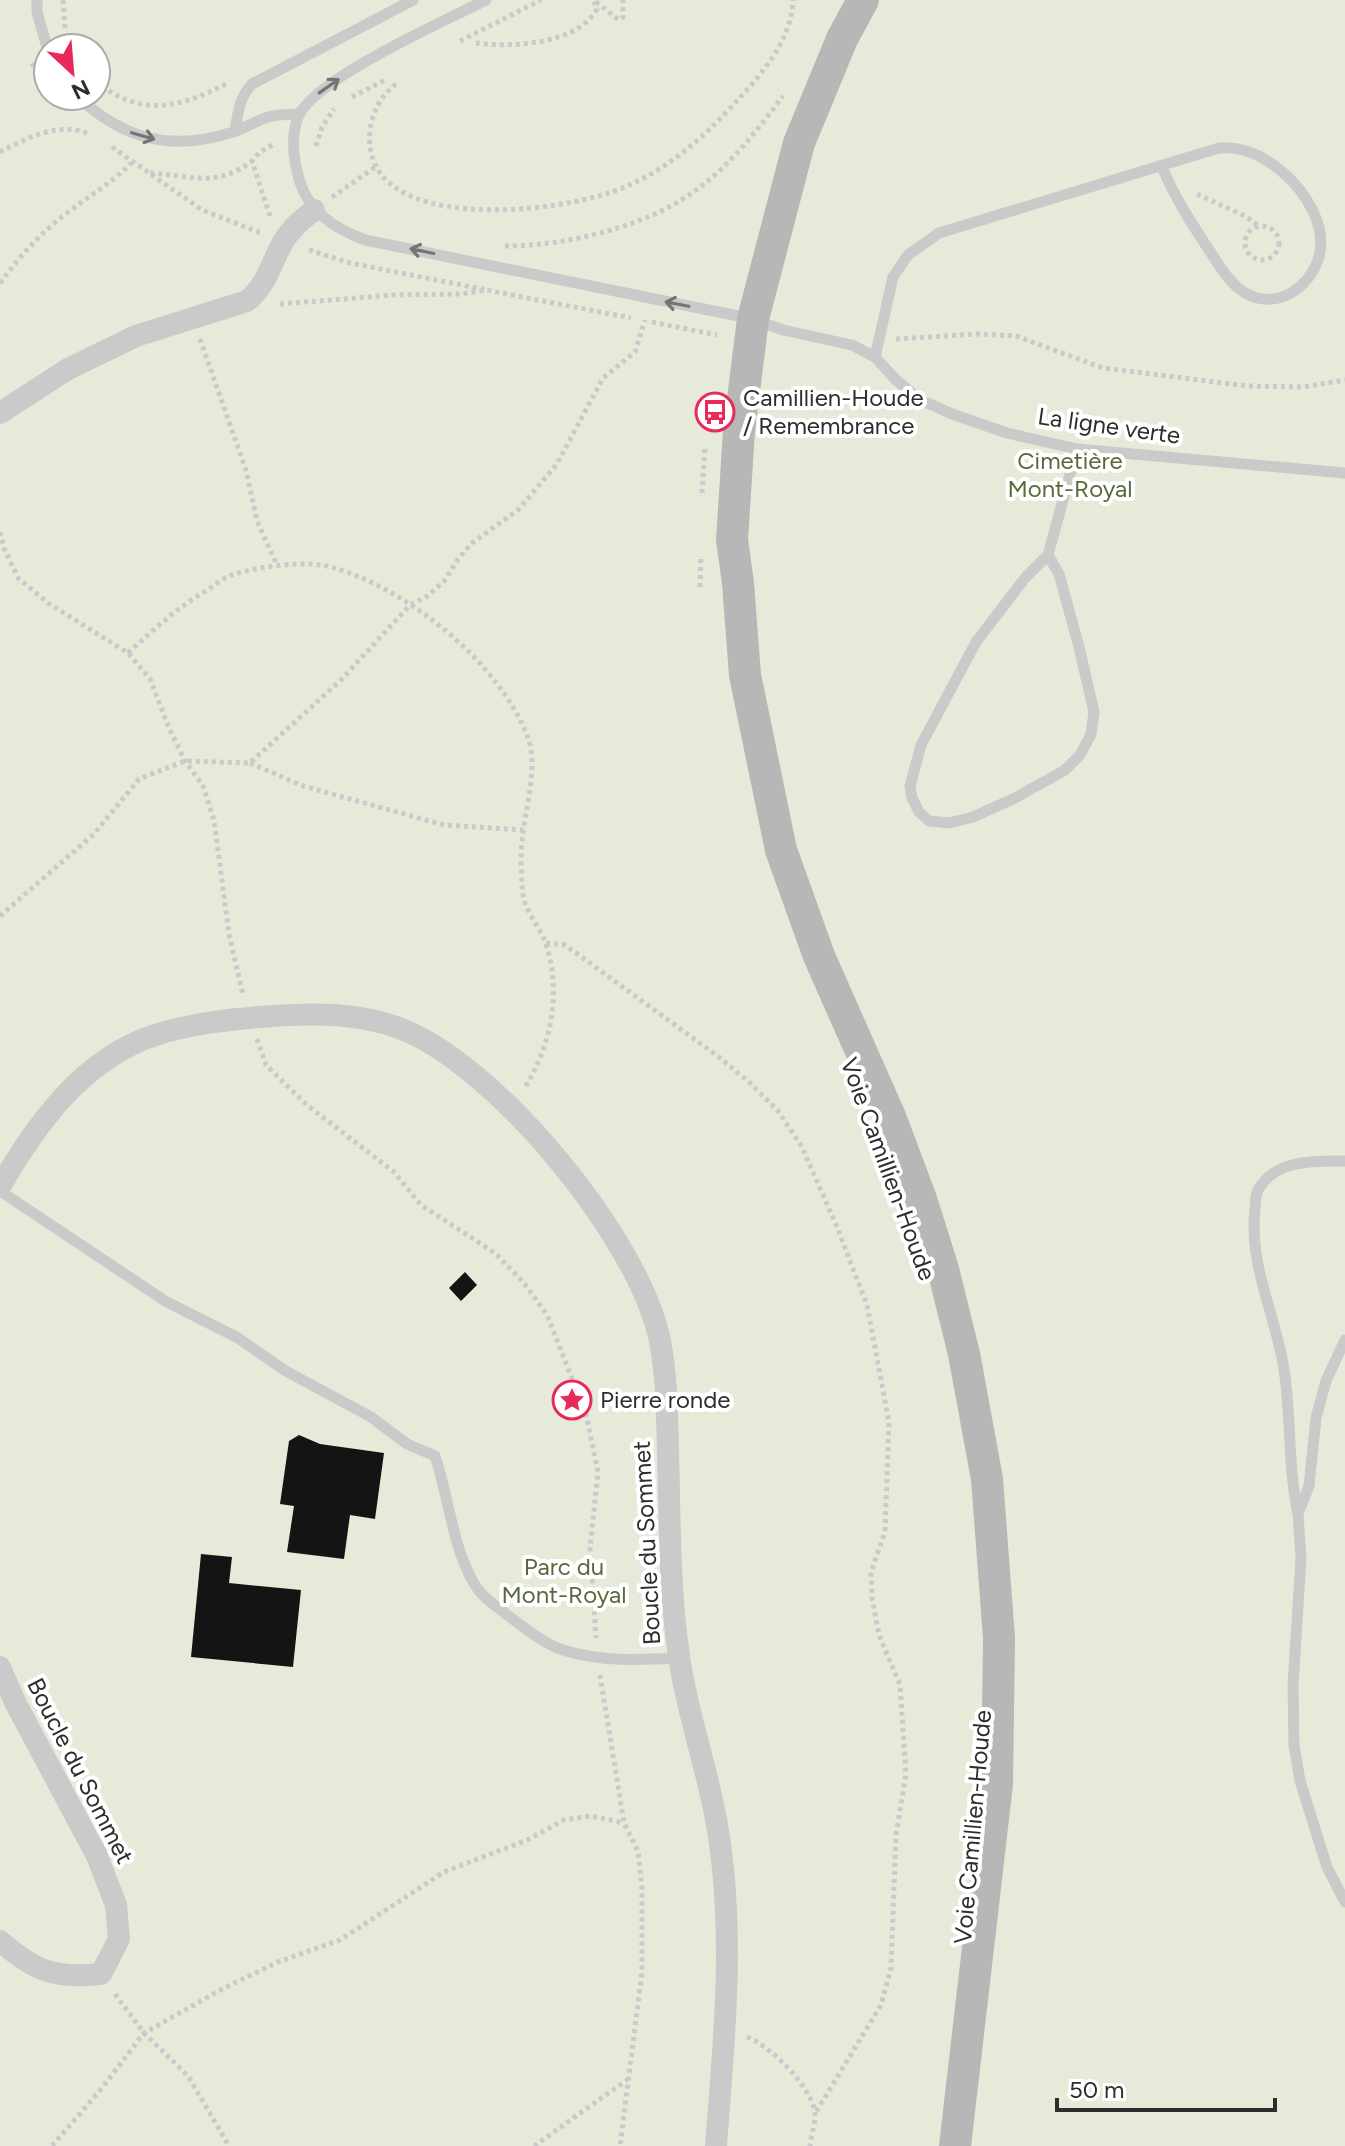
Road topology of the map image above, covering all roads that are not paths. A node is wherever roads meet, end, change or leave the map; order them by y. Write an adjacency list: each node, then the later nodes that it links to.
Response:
1 (37, 0): 5 (lane)
2 (413, 0): 8 (lane)
3 (486, 0): 7 (lane, one-way to 3)
4 (863, 0): 11 (street, Voie Camillien-Houde)
5 (43, 32)
6 (98, 112): 8 (lane, one-way to 8)
7 (299, 114): 8 (lane); 10 (lane)
8 (235, 131)
9 (1162, 167): 9 (lane); 12 (lane)
10 (323, 204): 11 (lane, La ligne verte, one-way to 10); 13 (street)
11 (753, 319): 12 (lane, La ligne verte); 16 (street, Voie Camillien-Houde)
12 (875, 357): 14 (lane, La ligne verte)
13 (0, 413)
14 (1077, 449): 15 (lane, La ligne verte); 17 (lane)
15 (1345, 473)
16 (732, 540): 27 (street, Voie Camillien-Houde); 28 (street, Voie Camillien-Houde)
17 (1048, 555): 17 (lane)
18 (1345, 1161): 21 (lane)
19 (0, 1189): 22 (lane); 22 (street, Boucle du Sommet)
20 (1345, 1340): 21 (lane)
21 (1298, 1514): 24 (lane)
22 (679, 1658): 26 (street, Boucle du Sommet)
23 (0, 1667): 25 (street, Boucle du Sommet)
24 (1345, 1902)
25 (0, 1941)
26 (716, 2146)
27 (939, 2146)
28 (955, 2146)

